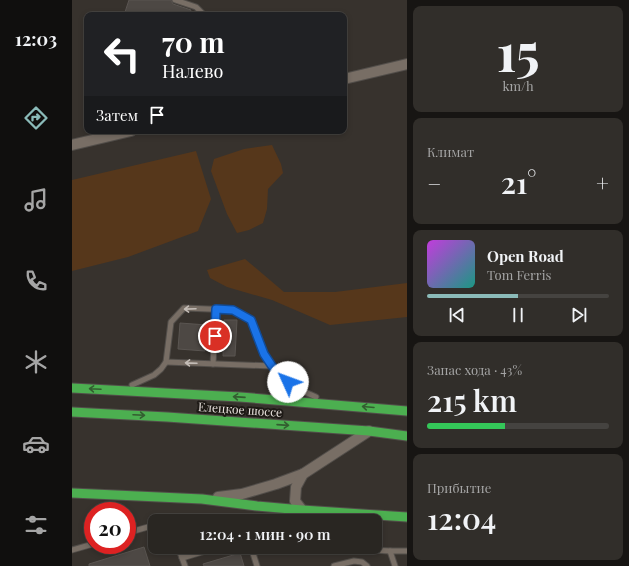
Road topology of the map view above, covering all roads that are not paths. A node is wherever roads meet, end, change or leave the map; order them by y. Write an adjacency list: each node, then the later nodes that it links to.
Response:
1 (174, 0): 2 (lane)
2 (201, 12)
3 (407, 64): 4 (street)
4 (347, 78)
5 (118, 134): 6 (street)
6 (72, 145)
7 (216, 309): 8 (lane, one-way to 8); 9 (lane); 10 (lane)
8 (166, 362): 9 (lane, one-way to 8); 12 (lane)
9 (213, 364): 10 (lane)
10 (272, 366): 13 (lane)
11 (72, 388): 12 (main road, Елецкое шоссе, one-way to 11)
12 (119, 390): 13 (main road, Елецкое шоссе, one-way to 12)
13 (340, 404): 14 (main road, Елецкое шоссе, one-way to 13)
14 (407, 410)
15 (72, 412): 16 (main road, Елецкое шоссе, one-way to 16)
16 (369, 431): 17 (main road, Елецкое шоссе); 18 (street)
17 (407, 436)
18 (302, 474): 20 (street); 21 (street)
19 (72, 492): 20 (main road)
20 (202, 499): 21 (main road)
21 (302, 510): 22 (main road)
22 (407, 517)
23 (148, 527): 24 (lane)
24 (136, 530)
25 (84, 547): 26 (lane)
26 (72, 550)
27 (382, 551): 28 (lane)
28 (390, 551): 29 (lane); 38 (lane)
29 (407, 551)
30 (181, 554): 33 (lane)
31 (195, 554): 33 (lane)
32 (253, 554): 35 (lane)
33 (182, 558): 34 (lane)
34 (185, 566)
35 (257, 566)
36 (334, 566): 37 (lane)
37 (367, 566)
38 (395, 566)

